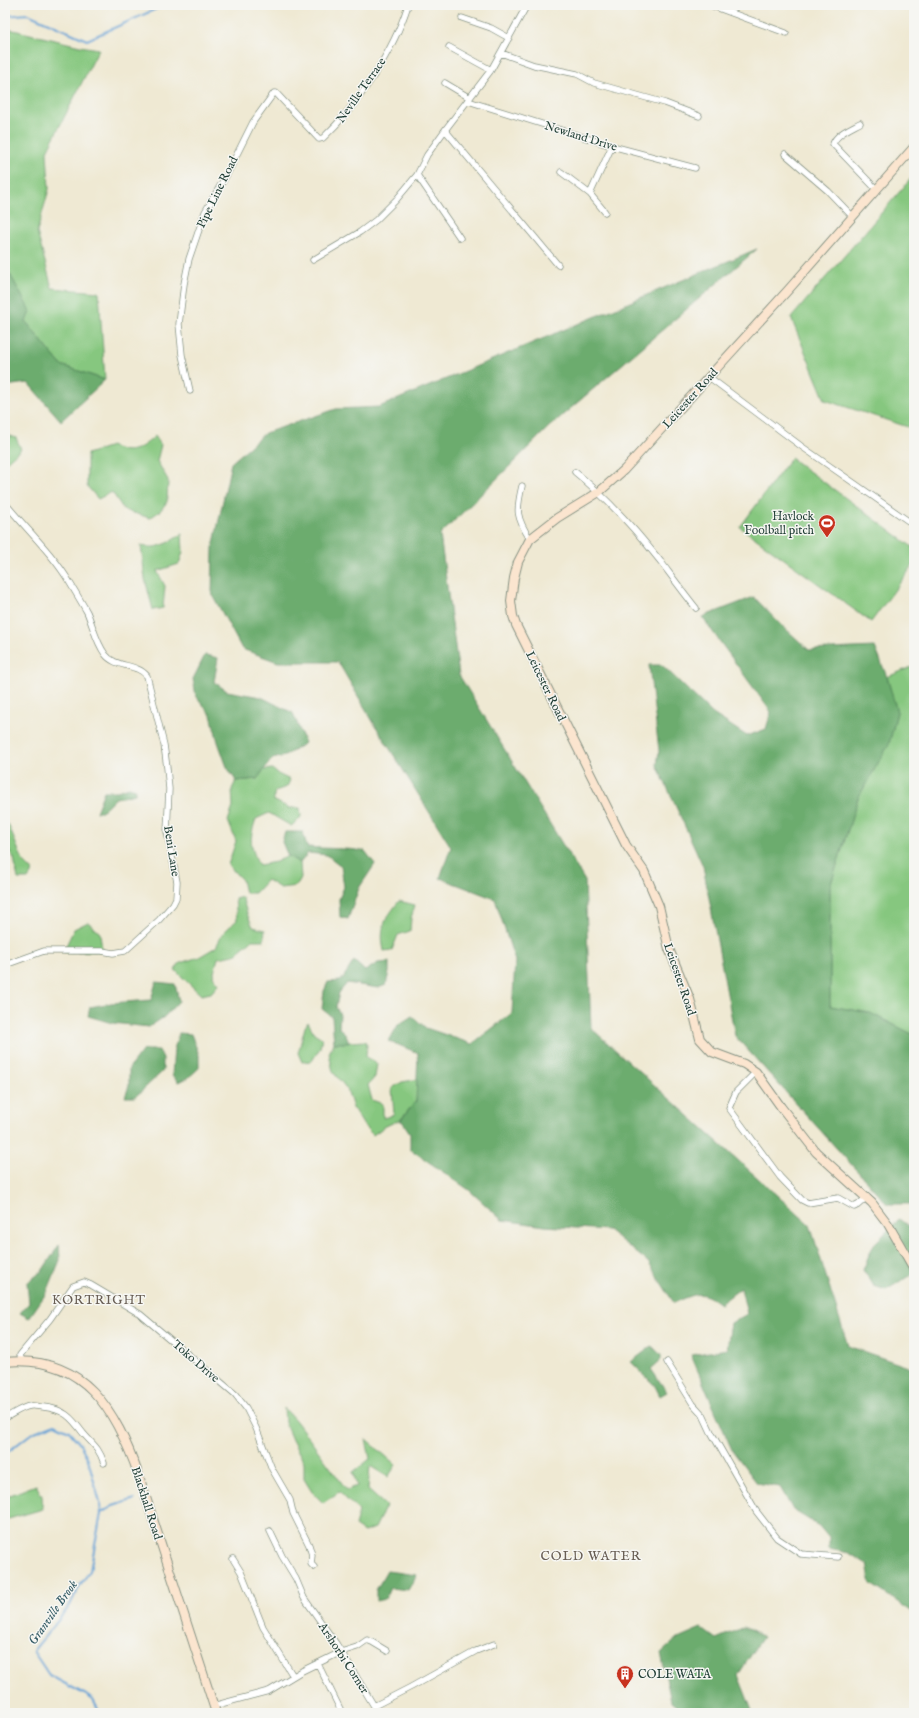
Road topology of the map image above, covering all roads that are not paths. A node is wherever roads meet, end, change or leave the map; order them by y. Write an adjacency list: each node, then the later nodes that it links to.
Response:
1 (408, 5): 16 (street, Neville Terrace)
2 (527, 5): 6 (street)
3 (710, 5): 5 (street)
4 (462, 18): 6 (street)
5 (786, 33)
6 (509, 38): 8 (street)
7 (449, 47): 9 (street)
8 (500, 53): 9 (street); 12 (street)
9 (491, 70): 11 (street)
10 (445, 83): 11 (street, Newland Drive)
11 (469, 100): 14 (street); 15 (street, Newland Drive)
12 (699, 116)
13 (860, 123): 22 (street)
14 (445, 130): 21 (street); 28 (street)
15 (612, 146): 19 (street, Newland Drive); 23 (street)
16 (239, 147): 30 (street, Pipe Line Road)
17 (914, 147): 22 (street, Leicester Road)
18 (785, 154): 25 (street)
19 (695, 168)
20 (561, 172): 23 (street)
21 (417, 175): 26 (street); 27 (street)
22 (877, 190): 25 (street, Leicester Road)
23 (590, 194): 24 (street)
24 (605, 212)
25 (853, 217): 29 (street, Leicester Road)
26 (460, 238)
27 (313, 260)
28 (558, 265)
29 (709, 377): 33 (street, Leicester Road); 35 (street)
30 (190, 391)
31 (575, 472): 33 (street)
32 (522, 486): 36 (street)
33 (599, 492): 36 (street, Leicester Road); 37 (street)
34 (5, 503): 38 (street, Beni Lane)
35 (914, 525)
36 (530, 539): 39 (street, Leicester Road)
37 (696, 608)
38 (5, 965)
39 (756, 1072): 40 (street, Leicester Road); 40 (street)
40 (867, 1197): 41 (street, Leicester Road)
41 (914, 1269)
42 (5, 1362): 43 (street, Blackhall Road)
43 (22, 1362): 50 (street, Toko Drive); 56 (street, Blackhall Road)
44 (667, 1362): 48 (street)
45 (5, 1418): 46 (street)
46 (104, 1463)
47 (270, 1531): 53 (street, Arshorbi Corner)
48 (838, 1557)
49 (233, 1559): 55 (street)
50 (314, 1567)
51 (494, 1644): 53 (street, Arshorbi Corner)
52 (387, 1651): 53 (street)
53 (341, 1652): 54 (street)
54 (318, 1664): 55 (street); 57 (street)
55 (293, 1676): 56 (street)
56 (215, 1710)
57 (342, 1713)

